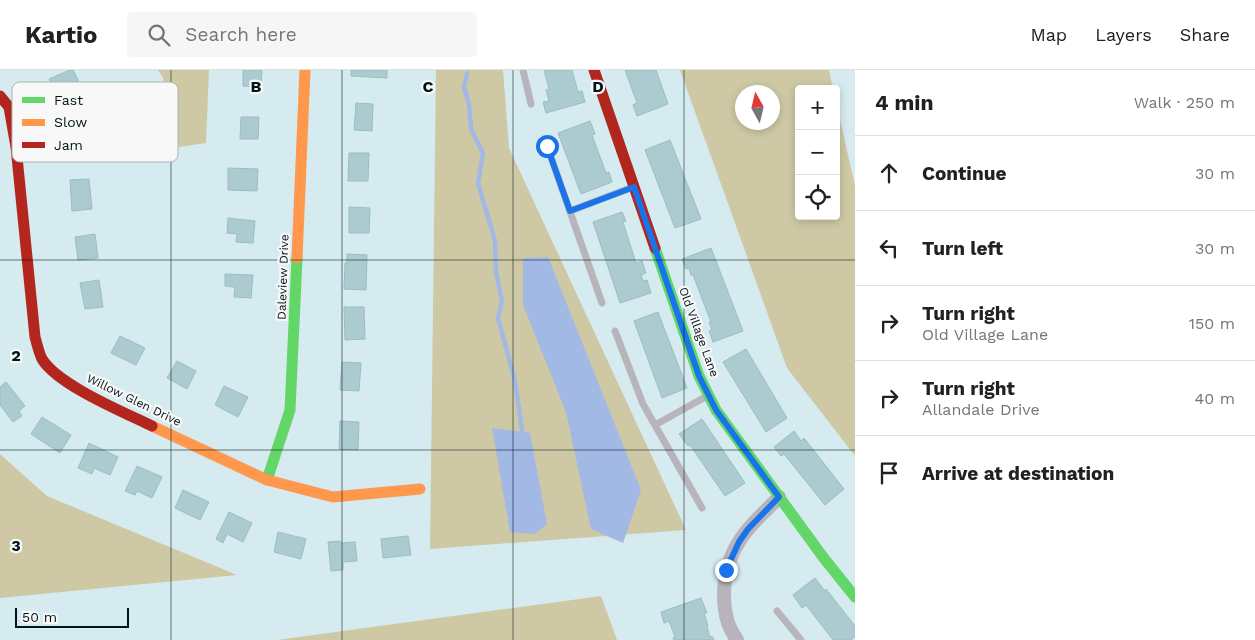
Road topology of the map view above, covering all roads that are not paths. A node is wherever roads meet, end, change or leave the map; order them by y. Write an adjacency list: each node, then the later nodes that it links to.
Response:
1 (305, 70): 15 (street, Daleview Drive)
2 (523, 70): 5 (lane)
3 (594, 70): 9 (street, Old Village Lane)
4 (0, 96): 6 (street, Willow Glen Drive)
5 (531, 104)
6 (12, 121)
7 (547, 146): 10 (lane)
8 (18, 162): 15 (street, Willow Glen Drive)
9 (634, 187): 10 (lane); 13 (street, Old Village Lane)
10 (570, 211): 11 (lane)
11 (602, 303)
12 (615, 331): 14 (lane)
13 (708, 395): 14 (lane); 17 (street, Old Village Lane)
14 (655, 425): 18 (lane)
15 (267, 480): 16 (street, Willow Glen Drive)
16 (420, 489)
17 (779, 497): 19 (street, Old Village Lane); 21 (street)
18 (702, 508)
19 (855, 597)
20 (777, 611): 22 (lane)
21 (737, 640)
22 (801, 640)

